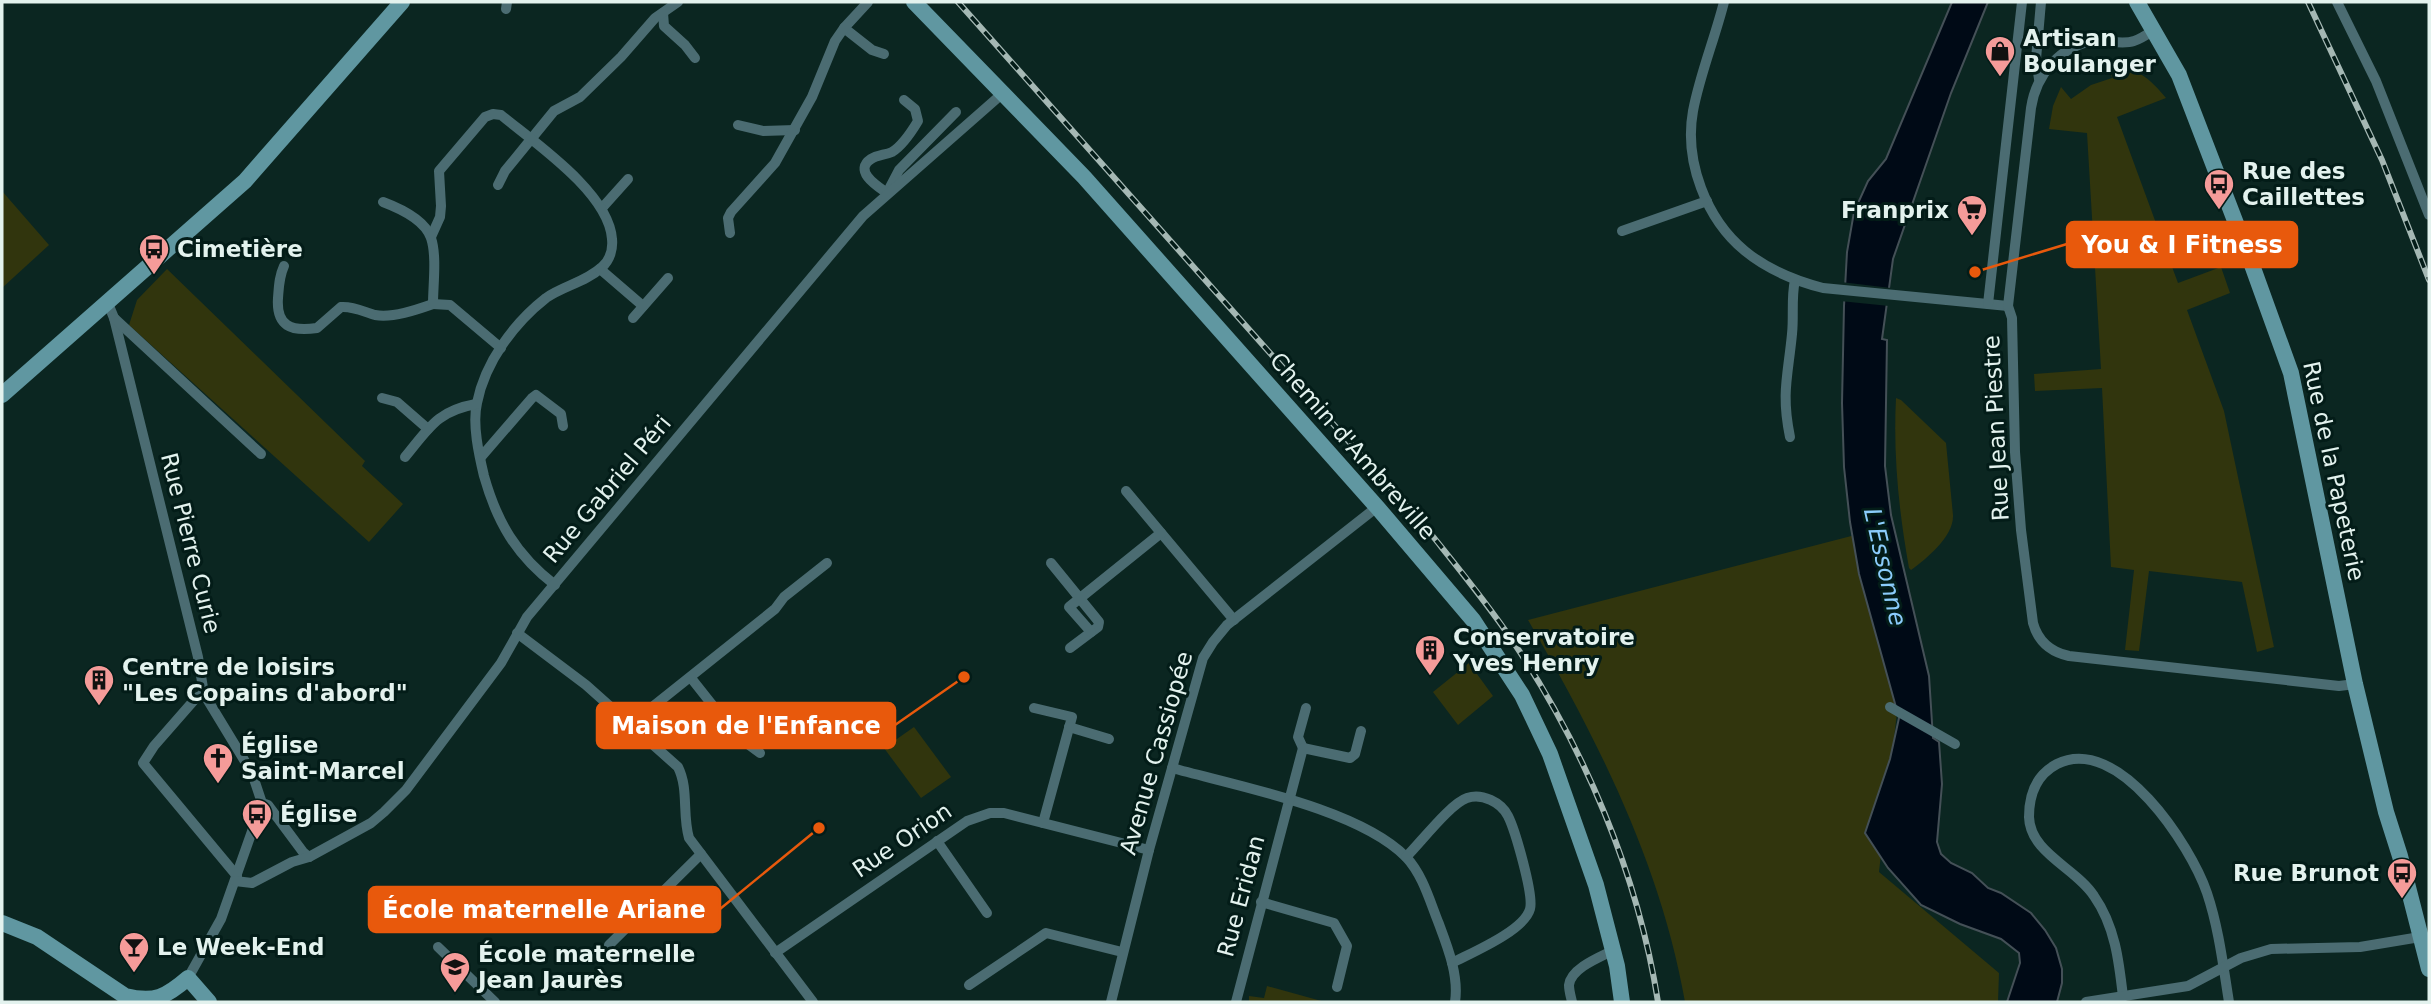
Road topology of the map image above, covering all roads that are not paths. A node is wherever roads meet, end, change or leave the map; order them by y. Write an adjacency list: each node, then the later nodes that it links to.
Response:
1 (402, 2): 36 (street)
2 (678, 2): 10 (street)
3 (868, 2): 11 (street)
4 (914, 2): 16 (street, Chemin d'Ambreville)
5 (1724, 2): 25 (street, Rue Jean Piestre)
6 (2022, 2): 38 (street)
7 (2041, 2): 15 (street)
8 (2137, 2): 12 (street, Rue de la Papeterie)
9 (2337, 2): 28 (street)
10 (663, 13): 14 (street); 21 (street)
11 (844, 28): 13 (street); 20 (street)
12 (2154, 30): 15 (street); 64 (street, Rue de la Papeterie)
13 (884, 54)
14 (695, 58)
15 (2039, 79): 40 (street)
16 (1003, 93): 24 (street, Rue Gabriel Péri); 54 (street, Chemin d'Ambreville)
17 (904, 100): 24 (street)
18 (956, 111): 24 (street)
19 (738, 125): 20 (street)
20 (795, 130): 30 (street)
21 (530, 139): 23 (street); 27 (street); 31 (street)
22 (628, 179): 27 (street)
23 (498, 185)
24 (887, 193): 58 (street, Rue Gabriel Péri)
25 (1707, 201): 29 (street); 35 (street, Rue Jean Piestre)
26 (383, 202): 31 (street)
27 (602, 208): 33 (street)
28 (2429, 215)
29 (1622, 231)
30 (730, 233)
31 (431, 237): 37 (street)
32 (284, 266): 37 (street)
33 (600, 269): 39 (street); 43 (street)
34 (668, 278): 39 (street)
35 (1796, 281): 38 (street, Rue Jean Piestre); 49 (street)
36 (107, 301): 41 (street, Rue Pierre Curie); 44 (street)
37 (433, 304): 43 (street)
38 (1989, 304): 40 (street, Rue Jean Piestre)
39 (643, 306): 42 (street)
40 (2008, 306): 64 (street, Rue Jean Piestre)
41 (114, 318): 50 (street); 65 (street, Rue Pierre Curie)
42 (633, 318)
43 (501, 348): 46 (street)
44 (2, 395)
45 (382, 398): 48 (street)
46 (476, 404): 48 (street); 52 (street)
47 (563, 426): 52 (street)
48 (428, 429): 51 (street)
49 (1790, 437)
50 (261, 454)
51 (405, 457)
52 (481, 457): 58 (street)
53 (1126, 491): 55 (street)
54 (1377, 507): 60 (street, Avenue Cassiopée); 92 (street, Chemin d'Ambreville)
55 (1161, 533): 59 (street); 60 (street)
56 (827, 563): 63 (street)
57 (1051, 563): 59 (street)
58 (555, 585): 61 (street, Rue Gabriel Péri)
59 (1080, 598): 62 (street)
60 (1234, 620): 76 (street, Avenue Cassiopée)
61 (517, 633): 69 (street); 83 (street, Rue Gabriel Péri)
62 (1070, 648)
63 (691, 678): 69 (street); 75 (street)
64 (2355, 684): 89 (street, Rue de la Papeterie)
65 (204, 694): 78 (street, Rue Pierre Curie); 85 (street)
66 (1890, 707): 73 (street)
67 (1034, 708): 70 (street)
68 (1306, 708): 74 (street, Rue Eridan)
69 (631, 724): 82 (street)
70 (1069, 727): 72 (street); 79 (street)
71 (1361, 731): 74 (street)
72 (1109, 739)
73 (1955, 744)
74 (1303, 748): 77 (street, Rue Eridan)
75 (760, 753)
76 (1172, 768): 77 (street); 81 (street, Avenue Cassiopée)
77 (1289, 801): 84 (street); 86 (street, Rue Eridan)
78 (262, 803): 83 (street); 85 (street)
79 (1043, 823): 80 (street, Rue Orion); 81 (street, Rue Orion)
80 (936, 841): 87 (street); 94 (street, Rue Orion)
81 (1149, 850): 93 (street, Avenue Cassiopée)
82 (701, 854): 90 (street); 94 (street)
83 (309, 857): 85 (street, Rue Gabriel Péri)
84 (1406, 857): 95 (street); 95 (street)
85 (236, 878): 98 (street)
86 (1261, 902): 100 (street); 107 (street, Rue Eridan)
87 (987, 913)
88 (2, 923): 102 (street)
89 (2420, 937): 96 (street); 97 (street, Rue de la Papeterie)
90 (609, 945)
91 (439, 947): 104 (street)
92 (1614, 950): 109 (street); 110 (street, Chemin d'Ambreville)
93 (1122, 952): 99 (street); 106 (street, Avenue Cassiopée)
94 (775, 953): 105 (street)
95 (1452, 963): 108 (street)
96 (2225, 968): 101 (street); 101 (street); 112 (street)
97 (2429, 969)
98 (188, 978): 102 (street); 103 (street)
99 (969, 985)
100 (1337, 987)
101 (2123, 997): 111 (street)
102 (161, 1000)
103 (209, 1002)
104 (495, 1002)
105 (813, 1002)
106 (1111, 1002)
107 (1236, 1002)
108 (1455, 1002)
109 (1572, 1002)
110 (1622, 1002)
111 (2085, 1002)
112 (2229, 1002)

